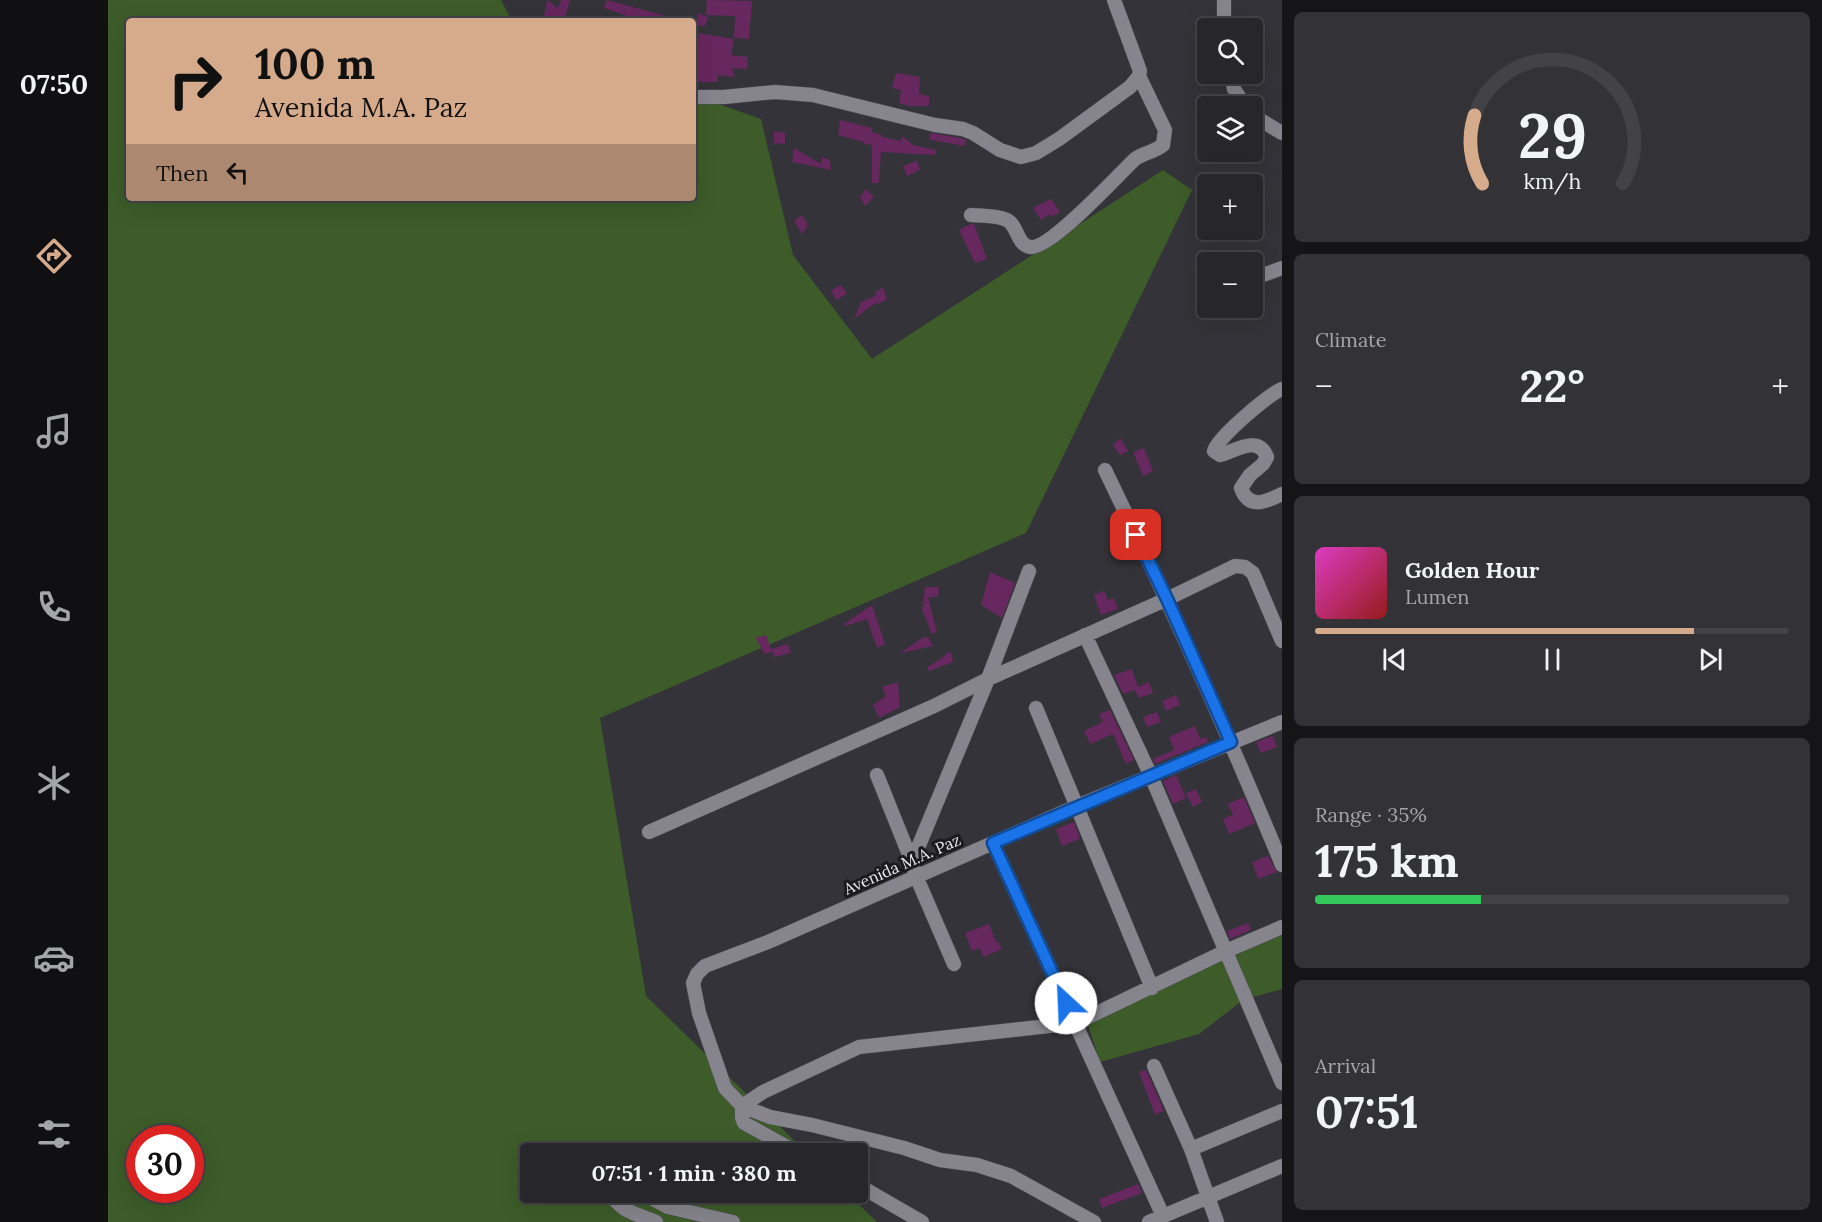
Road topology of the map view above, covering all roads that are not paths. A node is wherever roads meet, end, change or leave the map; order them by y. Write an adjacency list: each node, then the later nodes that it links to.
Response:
1 (1114, 0): 4 (street)
2 (1224, 0): 3 (street)
3 (1224, 18)
4 (1139, 76): 5 (street); 8 (street)
5 (696, 96)
6 (1263, 122): 7 (street)
7 (1282, 133)
8 (971, 215)
9 (1282, 268): 10 (street)
10 (1263, 275)
11 (1282, 389): 13 (street)
12 (1105, 470): 15 (street)
13 (1282, 494)
14 (1029, 572): 18 (street)
15 (1167, 599): 16 (street); 17 (street); 21 (street)
16 (1085, 635): 18 (street); 23 (street)
17 (1282, 641)
18 (988, 679): 25 (street); 28 (street)
19 (1036, 708): 24 (street)
20 (1282, 722): 21 (street, Avenida M.A. Paz)
21 (1231, 742): 23 (street, Avenida M.A. Paz); 27 (street)
22 (877, 775): 28 (street)
23 (1151, 776): 24 (street, Avenida M.A. Paz); 30 (street)
24 (1077, 806): 26 (street, Avenida M.A. Paz); 32 (street)
25 (649, 832)
26 (993, 843): 28 (street, Avenida M.A. Paz); 33 (street)
27 (1282, 865)
28 (914, 869): 31 (street); 36 (street, Avenida M.A. Paz)
29 (1282, 927): 30 (street)
30 (1226, 951): 32 (street); 35 (street)
31 (954, 964)
32 (1152, 988): 33 (street)
33 (1076, 1023): 36 (street); 45 (street)
34 (1154, 1066): 39 (street)
35 (1282, 1083)
36 (742, 1106): 38 (street); 49 (street)
37 (1282, 1111): 39 (street)
38 (780, 1143)
39 (1191, 1149): 42 (street)
40 (1282, 1166): 42 (street)
41 (868, 1191): 48 (street)
42 (1208, 1197): 45 (street); 51 (street)
43 (616, 1203): 46 (street)
44 (661, 1203): 47 (street)
45 (1163, 1216): 50 (street)
46 (656, 1222)
47 (734, 1222)
48 (922, 1222)
49 (1094, 1222)
50 (1149, 1222)
51 (1217, 1222)

